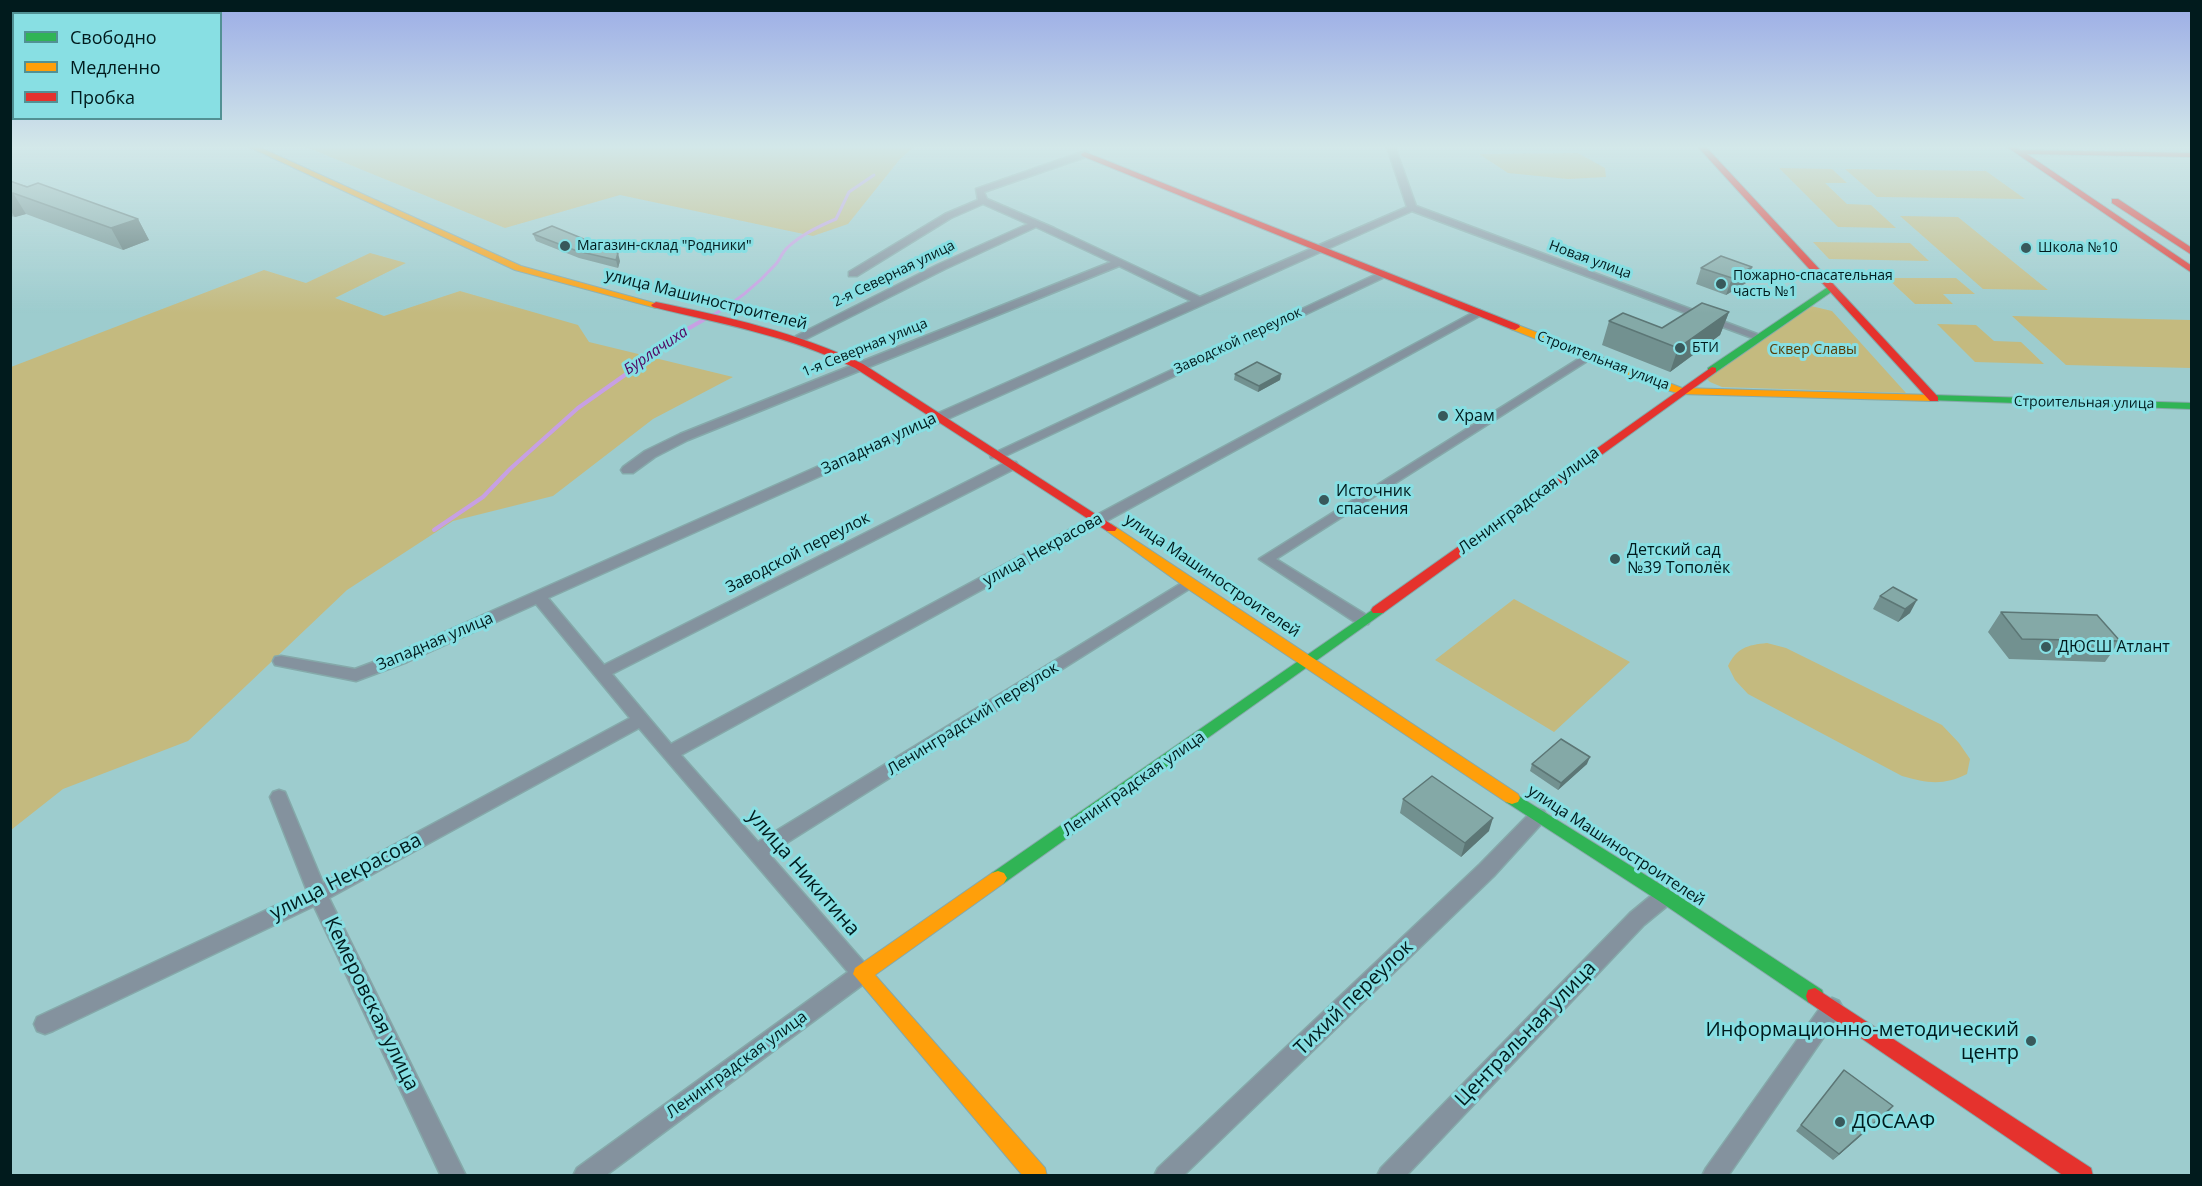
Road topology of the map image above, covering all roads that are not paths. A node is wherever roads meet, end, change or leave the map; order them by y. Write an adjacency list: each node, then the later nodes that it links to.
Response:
1 (374, 202): 21 (street, улица Машиностроителей)
2 (980, 202): 16 (street)
3 (986, 202): 10 (street)
4 (1206, 202): 11 (street, Строительная улица)
5 (1410, 202): 9 (street)
6 (1753, 202): 17 (street)
7 (2092, 202): 14 (street)
8 (2117, 202): 12 (street)
9 (1412, 208): 11 (street, Западная улица); 20 (street, Новая улица)
10 (1035, 224): 13 (street); 21 (street, 2-я Северная улица)
11 (1321, 248): 15 (street, Строительная улица); 18 (street, Западная улица)
12 (2192, 252)
13 (1118, 263): 18 (street); 23 (street, 1-я Северная улица)
14 (2192, 270)
15 (1383, 273): 19 (street, Строительная улица); 28 (street, Заводской переулок)
16 (853, 274)
17 (1831, 288): 20 (street, Ленинградская улица); 25 (street)
18 (1200, 301): 27 (street, Западная улица)
19 (1480, 312): 22 (street, Строительная улица); 31 (street, улица Некрасова)
20 (1759, 337): 24 (street, Ленинградская улица)
21 (800, 338): 23 (street, улица Машиностроителей)
22 (1588, 356): 24 (street, Строительная улица); 34 (street)
23 (859, 366): 27 (street, улица Машиностроителей); 30 (street, 1-я Северная улица)
24 (1681, 391): 25 (street, Строительная улица); 34 (street, Ленинградская улица)
25 (1934, 399): 26 (street, Строительная улица)
26 (2192, 405)
27 (939, 417): 28 (street, улица Машиностроителей); 33 (street, Западная улица)
28 (996, 454): 29 (street, улица Машиностроителей)
29 (1011, 465): 31 (street, улица Машиностроителей); 37 (street, Заводской переулок)
30 (628, 470)
31 (1099, 519): 32 (street, улица Машиностроителей); 39 (street, улица Некрасова)
32 (1190, 584): 36 (street, улица Машиностроителей); 42 (street, Ленинградский переулок)
33 (539, 597): 35 (street, Западная улица); 37 (street, улица Никитина)
34 (1363, 620): 36 (street, Ленинградская улица)
35 (281, 661)
36 (1307, 661): 41 (street, улица Машиностроителей); 45 (street, Ленинградская улица)
37 (601, 673): 38 (street, улица Никитина)
38 (642, 719): 39 (street, улица Никитина); 43 (street, улица Некрасова)
39 (669, 753): 42 (street, улица Никитина)
40 (279, 797): 43 (street, Кемеровская улица)
41 (1538, 816): 44 (street, улица Машиностроителей); 51 (street, Тихий переулок)
42 (755, 853): 45 (street, улица Никитина)
43 (318, 894): 47 (street, улица Некрасова); 48 (street, Кемеровская улица)
44 (1665, 896): 46 (street, улица Машиностроителей); 52 (street, Центральная улица)
45 (862, 974): 49 (street, Ленинградская улица); 50 (street, улица Никитина)
46 (1832, 1008): 53 (street); 54 (street, улица Машиностроителей)
47 (45, 1024)
48 (453, 1176)
49 (585, 1176)
50 (1037, 1176)
51 (1166, 1176)
52 (1389, 1176)
53 (1714, 1176)
54 (2083, 1176)

